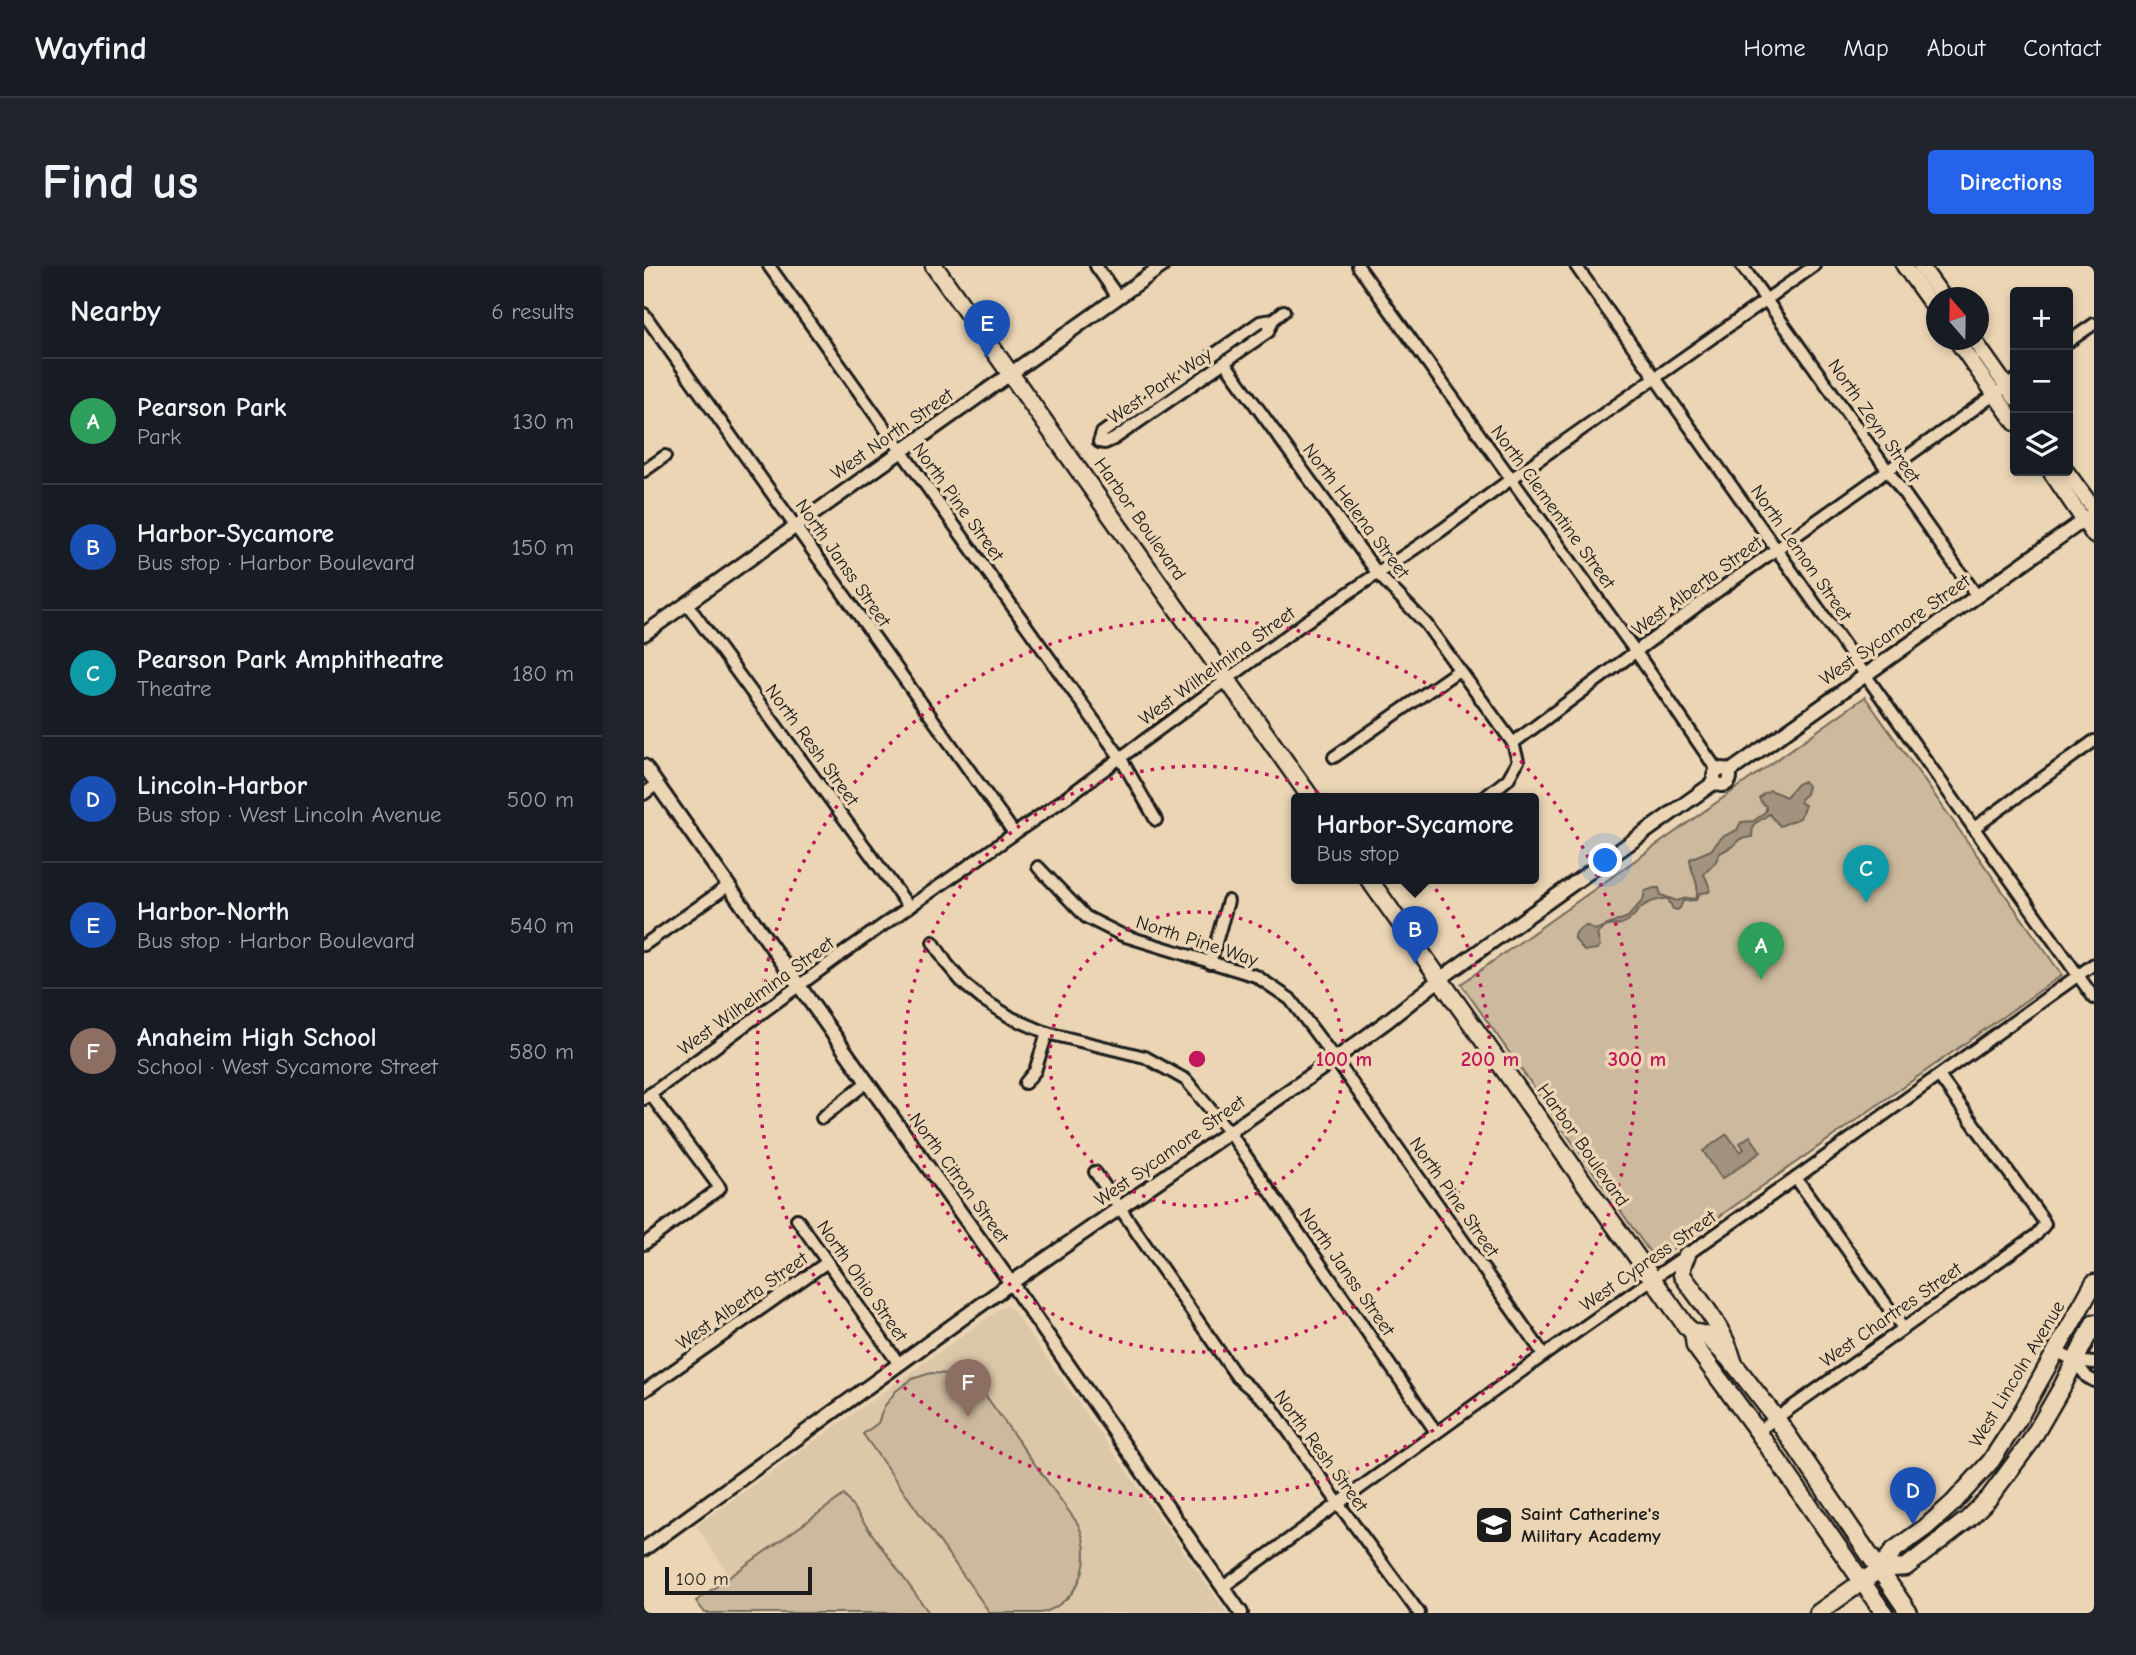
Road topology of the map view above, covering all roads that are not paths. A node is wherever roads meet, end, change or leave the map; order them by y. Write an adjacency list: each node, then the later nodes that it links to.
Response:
1 (769, 266): 27 (street, North Pine Street)
2 (934, 266): 23 (main road, Harbor Boulevard)
3 (1096, 266): 12 (street)
4 (1162, 266): 12 (street, West North Street)
5 (1358, 266): 33 (street, North Clementine Street)
6 (1576, 266): 24 (street, North Lemon Street)
7 (1742, 266): 14 (street, North Zeyn Street)
8 (1814, 266): 14 (street, West Wilhelmina Street)
9 (1904, 266): 13 (main road)
10 (1921, 266): 11 (main road)
11 (1936, 287)
12 (1118, 297): 23 (street, West North Street)
13 (1926, 297)
14 (1766, 299): 24 (street, West Wilhelmina Street); 30 (street, North Zeyn Street)
15 (1284, 311): 17 (street, West Park Way)
16 (644, 314): 35 (street, North Janss Street)
17 (1273, 320): 22 (street, West Park Way); 22 (street, West Park Way)
18 (2094, 324): 19 (street)
19 (2073, 339)
20 (1966, 350): 25 (main road)
21 (1981, 350): 25 (main road)
22 (1225, 363): 38 (street, North Helena Street)
23 (1011, 373): 27 (street, West North Street); 45 (main road, Harbor Boulevard)
24 (1656, 378): 33 (street, West Wilhelmina Street); 37 (street, North Lemon Street)
25 (2008, 390): 26 (main road); 30 (street, West Alberta Street)
26 (2013, 413)
27 (901, 452): 35 (street, West North Street); 48 (street, North Pine Street)
28 (666, 456): 29 (street)
29 (644, 471)
30 (1888, 472): 37 (street, West Alberta Street); 39 (street, North Zeyn Street)
31 (2054, 476): 34 (main road)
32 (2069, 476): 34 (main road)
33 (1511, 479): 38 (street, West Wilhelmina Street); 42 (street, North Clementine Street)
34 (2091, 514): 36 (main road); 39 (street, West Sycamore Street)
35 (796, 527): 40 (street, West North Street); 58 (street, North Janss Street)
36 (2094, 536)
37 (1777, 550): 42 (street, West Alberta Street); 44 (street, North Lemon Street)
38 (1378, 574): 43 (street, North Helena Street); 45 (street, West Wilhelmina Street)
39 (1977, 596): 44 (street, West Sycamore Street)
40 (687, 604): 41 (street, West North Street); 63 (street, North Resh Street)
41 (644, 634)
42 (1636, 652): 47 (street, West Alberta Street); 51 (street, North Clementine Street)
43 (1459, 670): 47 (street, North Helena Street); 49 (street)
44 (1865, 675): 51 (street, West Sycamore Street); 57 (street, North Lemon Street)
45 (1227, 681): 48 (street, West Wilhelmina Street); 53 (main road, Harbor Boulevard)
46 (2094, 741): 57 (street)
47 (1513, 743): 54 (street)
48 (1120, 757): 56 (street, North Pine Street); 58 (street, West Wilhelmina Street)
49 (1334, 757)
50 (644, 766): 52 (street, North Citron Street)
51 (1720, 774): 69 (street, West Sycamore Street)
52 (657, 785): 55 (street); 61 (street, North Citron Street)
53 (1307, 793)
54 (1490, 793)
55 (644, 794)
56 (1156, 820)
57 (1973, 828): 68 (street, North Lemon Street)
58 (1014, 833): 63 (street, West Wilhelmina Street)
59 (1038, 867): 66 (street, North Pine Way)
60 (1372, 884): 69 (main road, Harbor Boulevard)
61 (728, 886): 65 (street); 70 (street, North Citron Street)
62 (1228, 901): 66 (street)
63 (909, 907): 70 (street, West Wilhelmina Street)
64 (933, 942): 72 (street, North Janss Street)
65 (644, 945)
66 (1210, 963): 73 (street, North Pine Way)
67 (2094, 964): 68 (street, West Cypress Street)
68 (2078, 975): 71 (street, North Lemon Street); 74 (street, West Cypress Street)
69 (1440, 979): 73 (street, West Sycamore Street); 87 (main road, Harbor Boulevard)
70 (799, 987): 75 (street, North Citron Street); 77 (street, West Wilhelmina Street)
71 (2094, 998)
72 (1047, 1033): 76 (street); 79 (street, North Janss Street)
73 (1335, 1059): 79 (street, West Sycamore Street); 94 (street, North Pine Street)
74 (1939, 1076): 81 (street, West Cypress Street); 91 (street, West Chartres Street)
75 (867, 1082): 78 (street); 88 (street, North Citron Street)
76 (1025, 1083)
77 (647, 1097): 84 (street)
78 (822, 1118)
79 (1230, 1133): 82 (street, West Sycamore Street); 103 (street, North Janss Street)
80 (1095, 1172): 82 (street, North Resh Street)
81 (1797, 1178): 85 (street, West Cypress Street); 91 (street)
82 (1120, 1209): 88 (street, West Sycamore Street); 104 (street, North Resh Street)
83 (797, 1219): 86 (street, North Ohio Street)
84 (644, 1244)
85 (1687, 1255): 87 (street, West Cypress Street); 98 (main road)
86 (826, 1263): 97 (street, North Ohio Street); 100 (street, West Alberta Street)
87 (1653, 1279): 92 (main road, Harbor Boulevard); 94 (street, West Cypress Street)
88 (1011, 1283): 97 (street, West Sycamore Street); 108 (street, North Citron Street)
89 (2094, 1283): 93 (main road, West Lincoln Avenue)
90 (2094, 1323): 95 (main road, West Lincoln Avenue)
91 (1903, 1328): 101 (street, West Chartres Street)
92 (1693, 1332): 98 (main road, Harbor Boulevard); 102 (main road, Harbor Boulevard)
93 (2056, 1351): 95 (street); 106 (main road, West Lincoln Avenue)
94 (1544, 1355): 103 (street, West Cypress Street)
95 (2075, 1360): 96 (street); 99 (street); 106 (main road, West Lincoln Avenue)
96 (2094, 1363)
97 (899, 1364): 105 (street, West Sycamore Street)
98 (1734, 1364): 101 (main road, Harbor Boulevard)
99 (2094, 1381)
100 (644, 1391)
101 (1776, 1418): 102 (street, West Chartres Street); 106 (main road, Harbor Boulevard)
102 (1758, 1431): 107 (main road, Harbor Boulevard)
103 (1436, 1432): 104 (street, West Cypress Street)
104 (1338, 1503): 108 (street, West Cypress Street); 110 (street, North Resh Street)
105 (644, 1549)
106 (1880, 1569): 107 (main road, West Lincoln Avenue); 113 (main road, Harbor Boulevard)
107 (1863, 1580): 111 (main road, West Lincoln Avenue); 112 (main road, Harbor Boulevard)
108 (1223, 1587): 109 (street, North Citron Street)
109 (1241, 1613)
110 (1419, 1613)
111 (1818, 1613)
112 (1884, 1613)
113 (1909, 1613)

